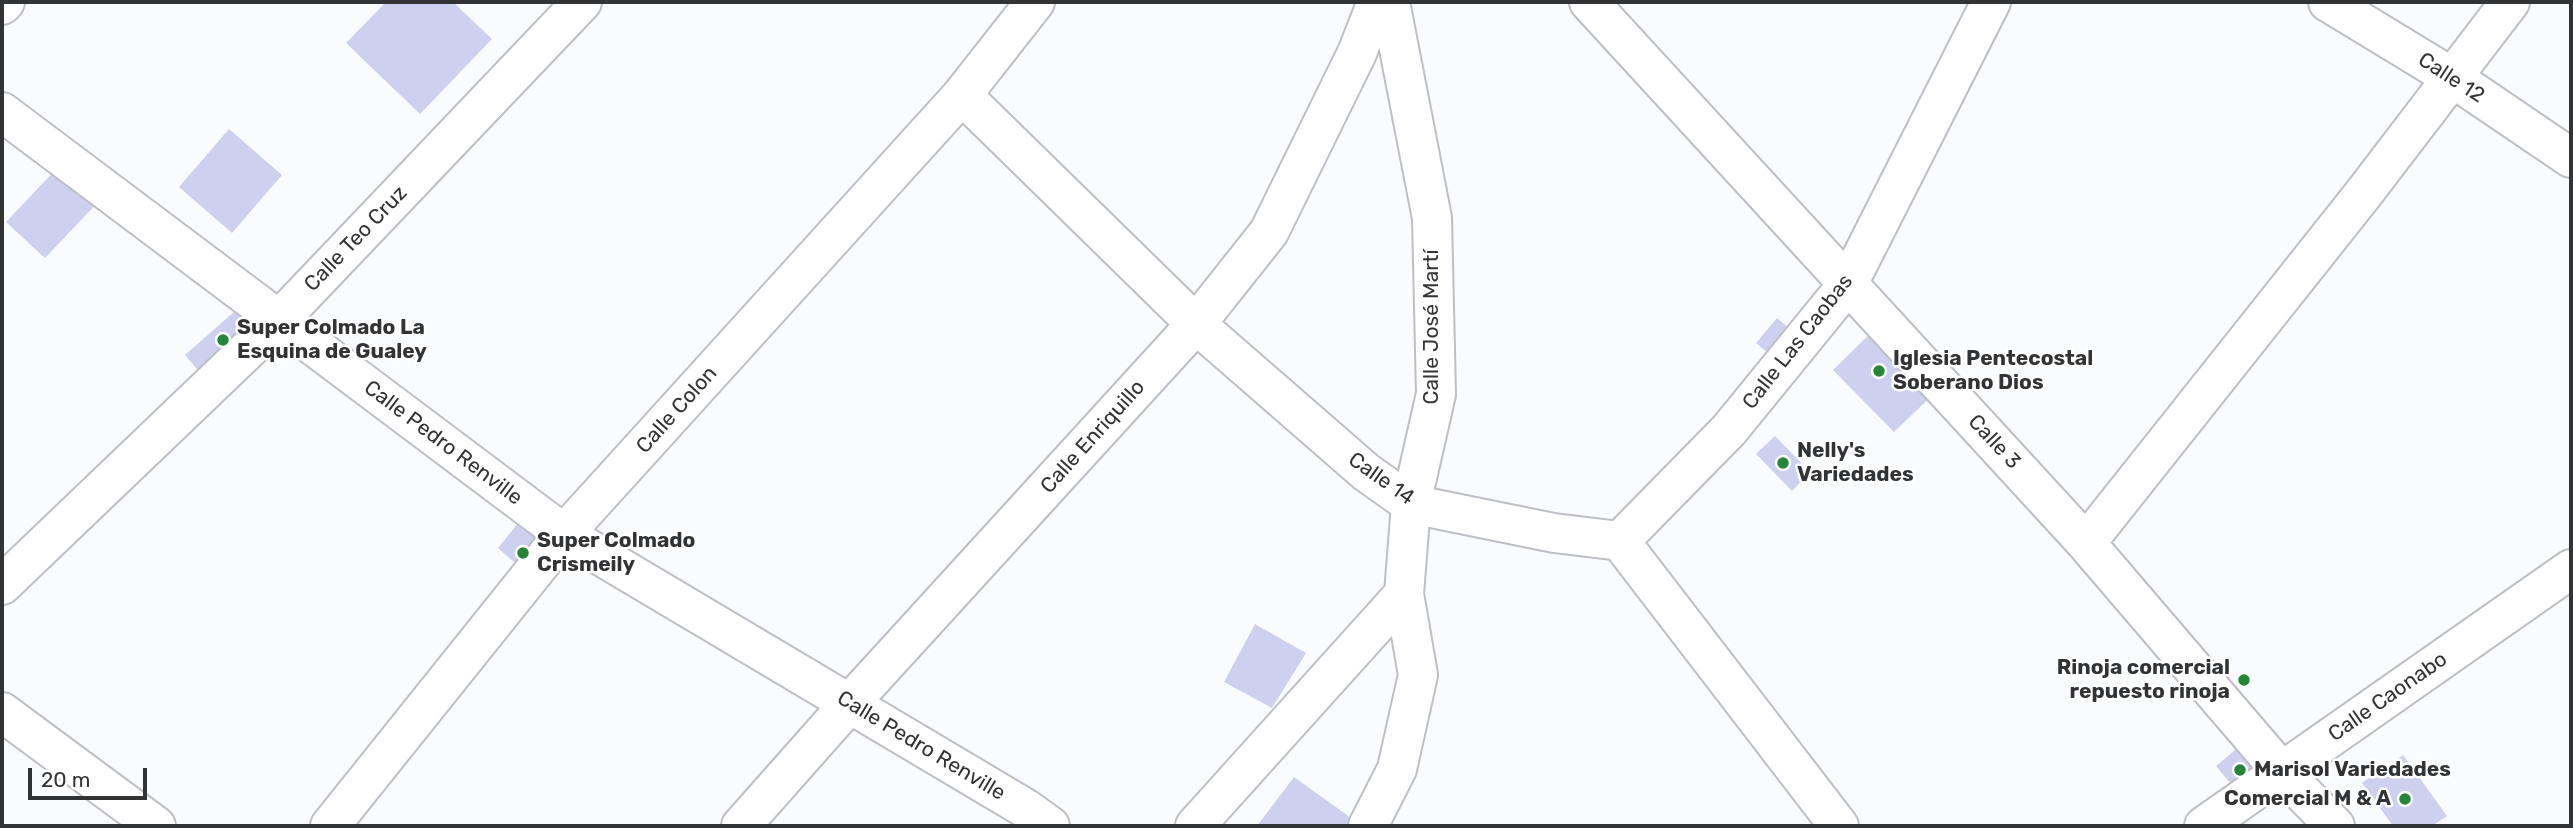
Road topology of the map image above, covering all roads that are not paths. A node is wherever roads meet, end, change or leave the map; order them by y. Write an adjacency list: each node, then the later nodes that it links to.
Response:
1 (582, 2): 14 (street, Calle Teo Cruz)
2 (1035, 2): 10 (street, Calle Colon)
3 (1377, 2): 15 (street, Calle Enriquillo)
4 (1390, 2): 16 (street, Calle José Martí)
5 (1589, 2): 13 (street, Calle 3)
6 (1992, 2): 13 (street, Calle Las Caobas)
7 (2328, 2): 9 (street, Calle 12)
8 (2510, 2): 9 (street)
9 (2454, 78): 12 (street, Calle 12); 19 (street)
10 (962, 95): 15 (street, Calle 14); 17 (street, Calle Colon)
11 (2, 112): 14 (street, Calle Pedro Renville)
12 (2571, 158)
13 (1848, 284): 18 (street, Calle Las Caobas); 19 (street, Calle 3)
14 (280, 319): 17 (street, Calle Pedro Renville); 21 (street, Calle Teo Cruz)
15 (1196, 324): 16 (street, Calle 14); 23 (street, Calle Enriquillo)
16 (1411, 504): 18 (street, Calle 14); 22 (street, Calle José Martí)
17 (565, 534): 23 (street, Calle Pedro Renville); 27 (street, Calle Colon)
18 (1620, 541): 32 (street)
19 (2086, 543): 25 (street, Calle 3)
20 (2571, 569): 25 (street, Calle Caonabo)
21 (2, 585)
22 (1404, 594): 30 (street); 31 (street, Calle José Martí)
23 (850, 704): 28 (street, Calle Enriquillo); 29 (street, Calle Pedro Renville)
24 (2, 712): 26 (street)
25 (2282, 772): 33 (street, Calle Caonabo); 34 (street, Calle 3)
26 (156, 826)
27 (330, 826)
28 (741, 826)
29 (1050, 826)
30 (1195, 826)
31 (1368, 826)
32 (1839, 826)
33 (2204, 826)
34 (2335, 826)

